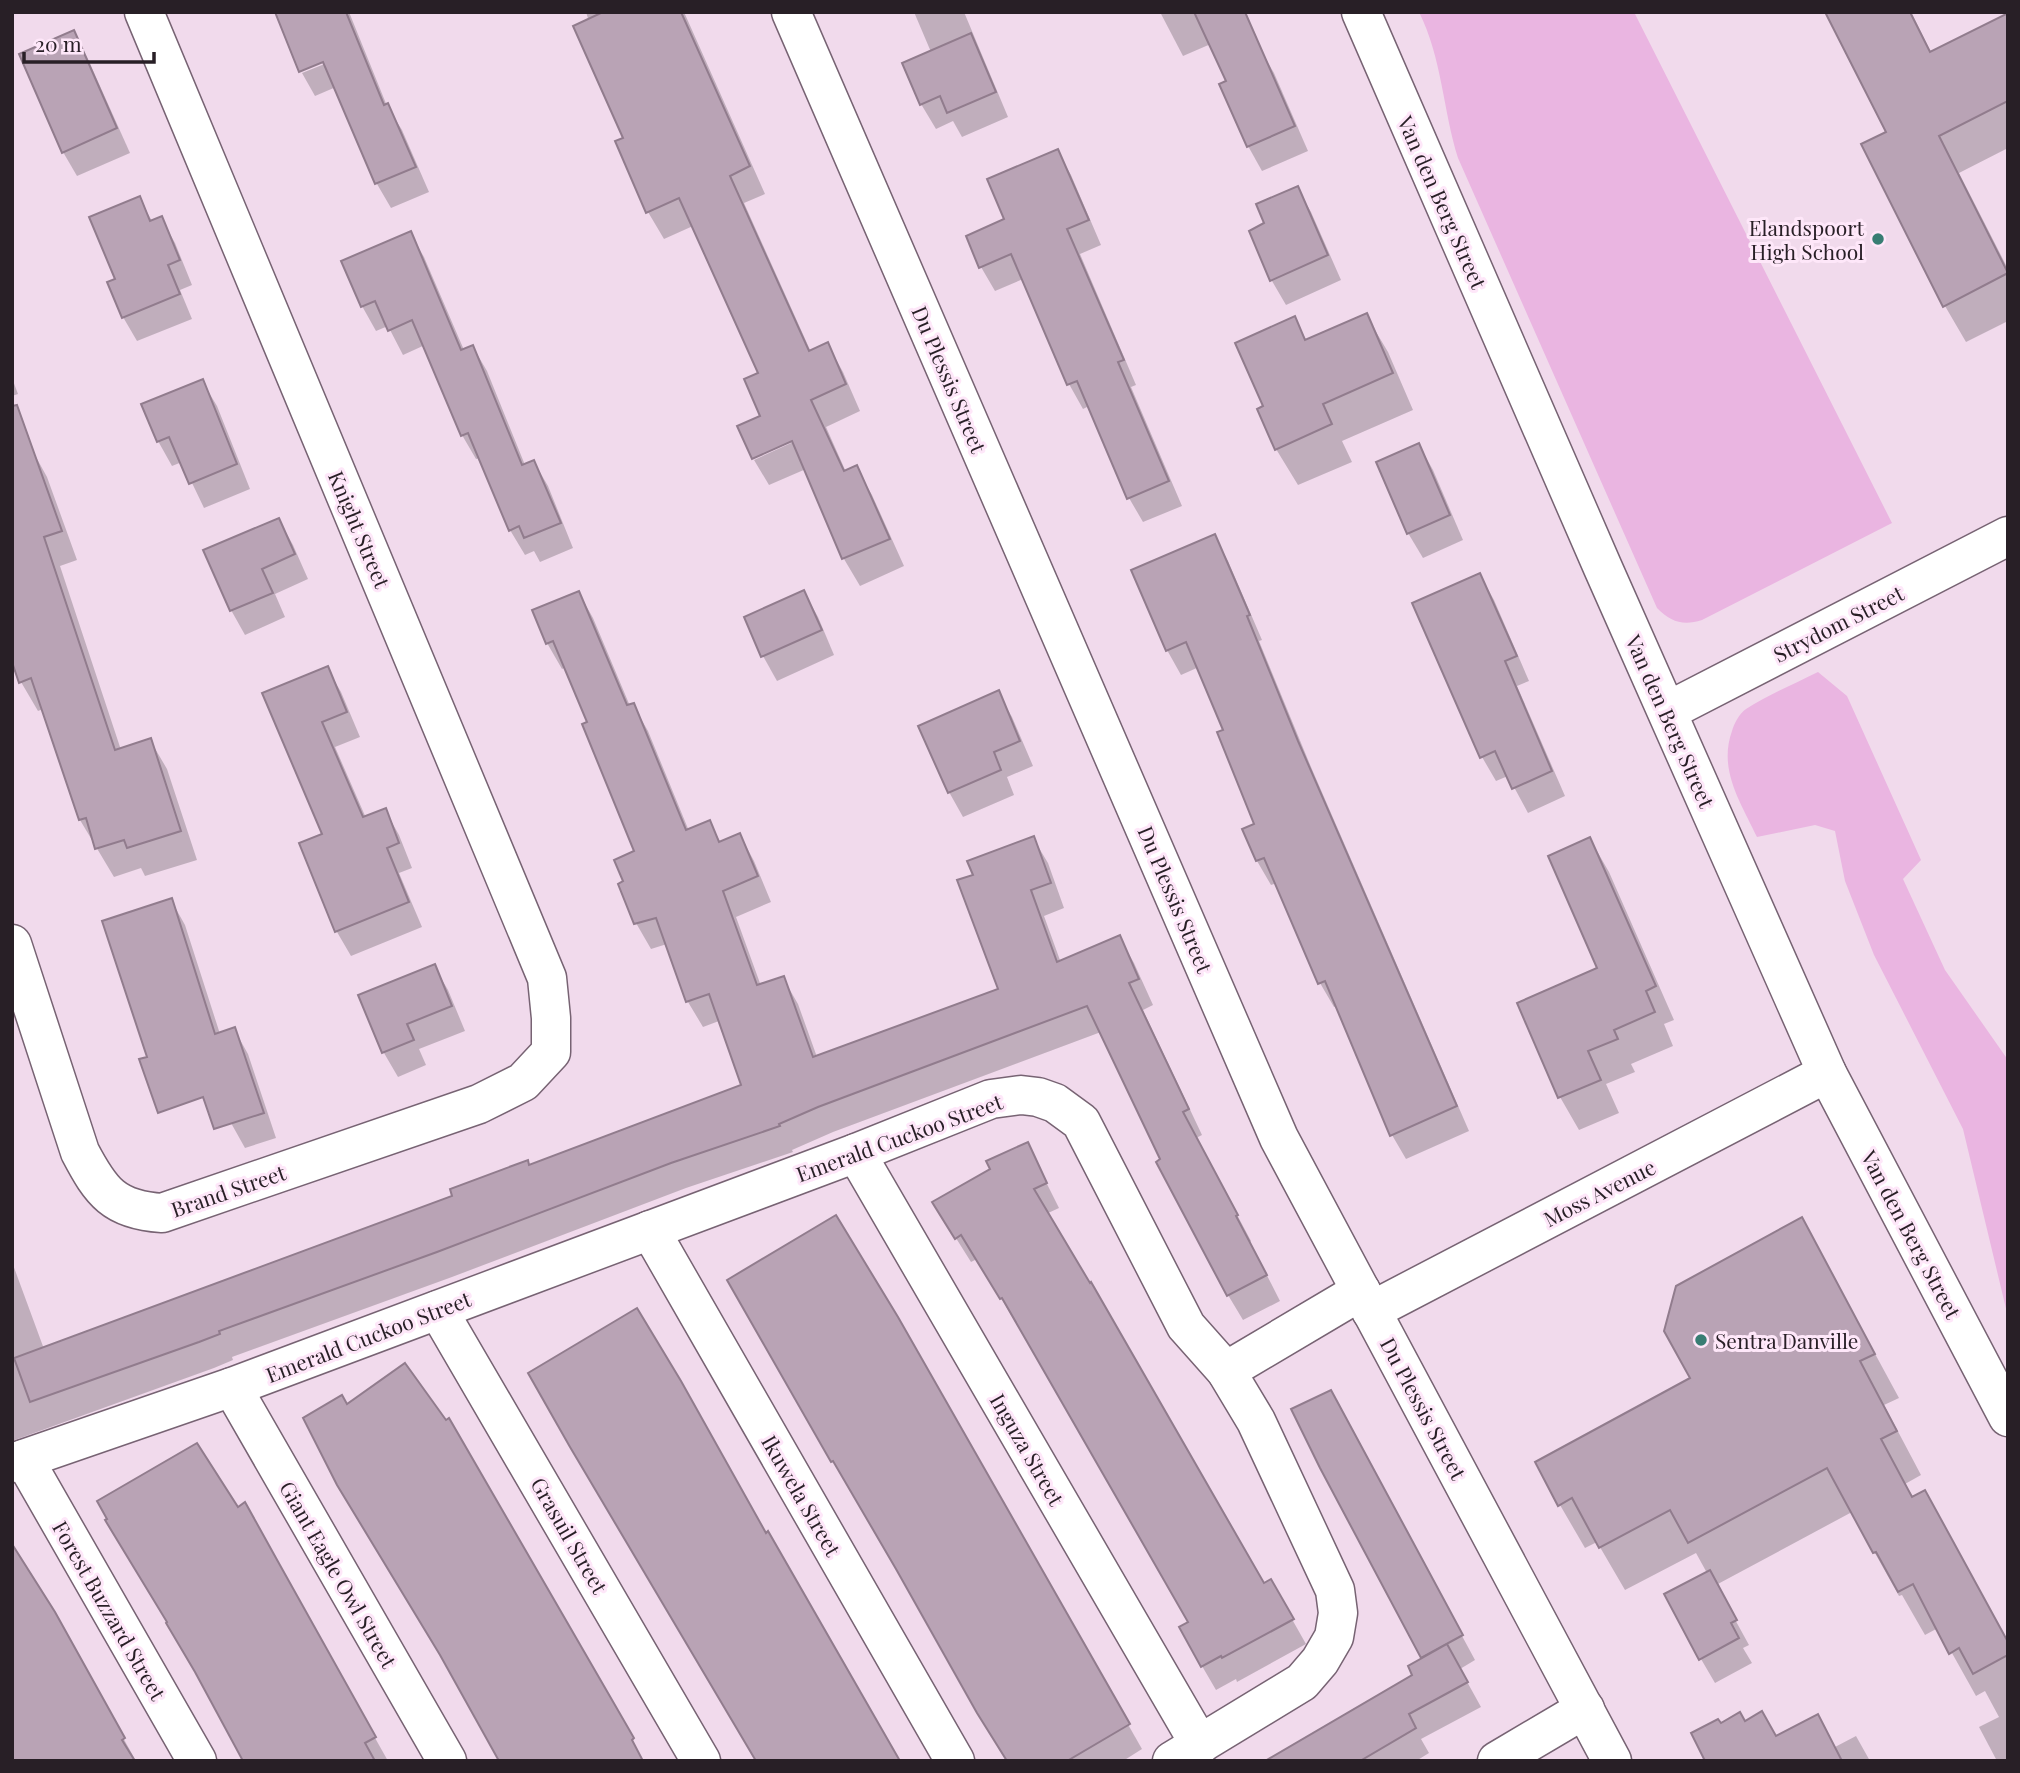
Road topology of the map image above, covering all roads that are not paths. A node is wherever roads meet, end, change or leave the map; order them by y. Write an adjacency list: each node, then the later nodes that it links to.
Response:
1 (144, 12): 7 (street, Knight Street)
2 (791, 12): 11 (street, Du Plessis Street)
3 (1361, 12): 5 (street, Van den Berg Street)
4 (2008, 536): 5 (street, Strydom Street)
5 (1668, 711): 8 (street, Van den Berg Street)
6 (12, 944): 7 (street, Brand Street)
7 (551, 1052)
8 (1827, 1073): 11 (street, Moss Avenue); 15 (street, Van den Berg Street)
9 (856, 1153): 10 (street, Emerald Cuckoo Street); 13 (street, Emerald Cuckoo Street); 18 (street, Inguza Street)
10 (650, 1230): 12 (street, Emerald Cuckoo Street); 22 (street, Ikuwela Street)
11 (1366, 1301): 13 (street, Moss Avenue); 17 (street, Du Plessis Street)
12 (438, 1310): 14 (street, Emerald Cuckoo Street); 21 (street, Grasuil Street)
13 (1226, 1371): 18 (street, Emerald Cuckoo Street)
14 (232, 1387): 16 (street, Emerald Cuckoo Street); 20 (street, Giant Eagle Owl Street)
15 (2008, 1417)
16 (18, 1461): 19 (street, Forest Buzzard Street)
17 (1585, 1709): 23 (street); 24 (street, Du Plessis Street)
18 (1186, 1753)
19 (197, 1761)
20 (447, 1761)
21 (701, 1761)
22 (954, 1761)
23 (1497, 1761)
24 (1612, 1761)

